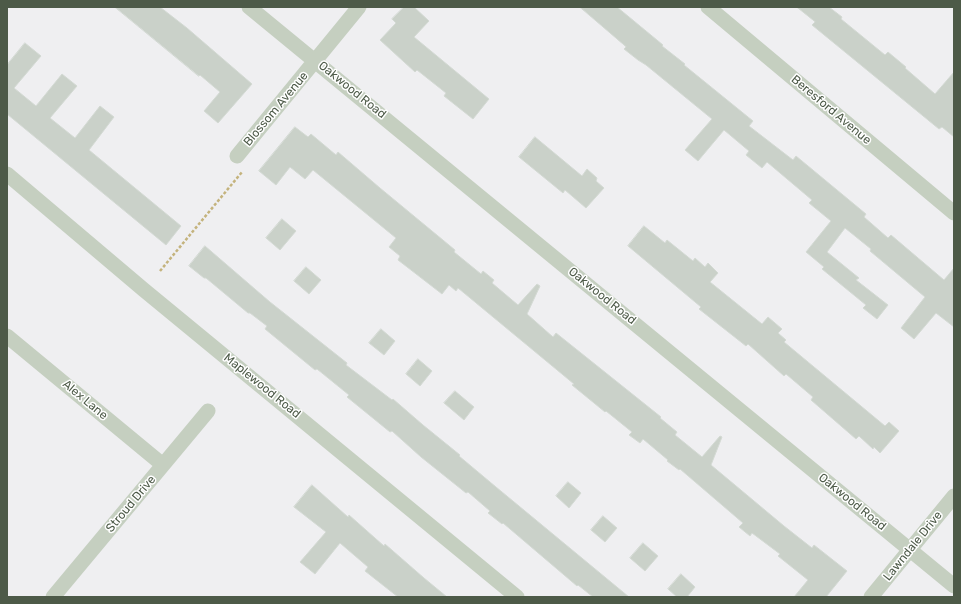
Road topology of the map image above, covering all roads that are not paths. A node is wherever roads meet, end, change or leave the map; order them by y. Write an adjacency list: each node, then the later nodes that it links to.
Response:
1 (249, 7): 4 (street, Oakwood Road)
2 (359, 7): 4 (street, Blossom Avenue)
3 (708, 7): 7 (street, Beresford Avenue)
4 (316, 61): 5 (street, Blossom Avenue); 12 (street, Oakwood Road)
5 (241, 162)
6 (7, 174): 15 (street, Maplewood Road)
7 (954, 213)
8 (7, 336): 10 (street, Alex Lane)
9 (208, 411): 10 (street, Stroud Drive)
10 (163, 465): 14 (street, Stroud Drive)
11 (954, 496): 12 (street, Lawndale Drive)
12 (910, 550): 13 (street, Oakwood Road); 16 (street, Lawndale Drive)
13 (954, 586)
14 (53, 597)
15 (517, 597)
16 (871, 597)

